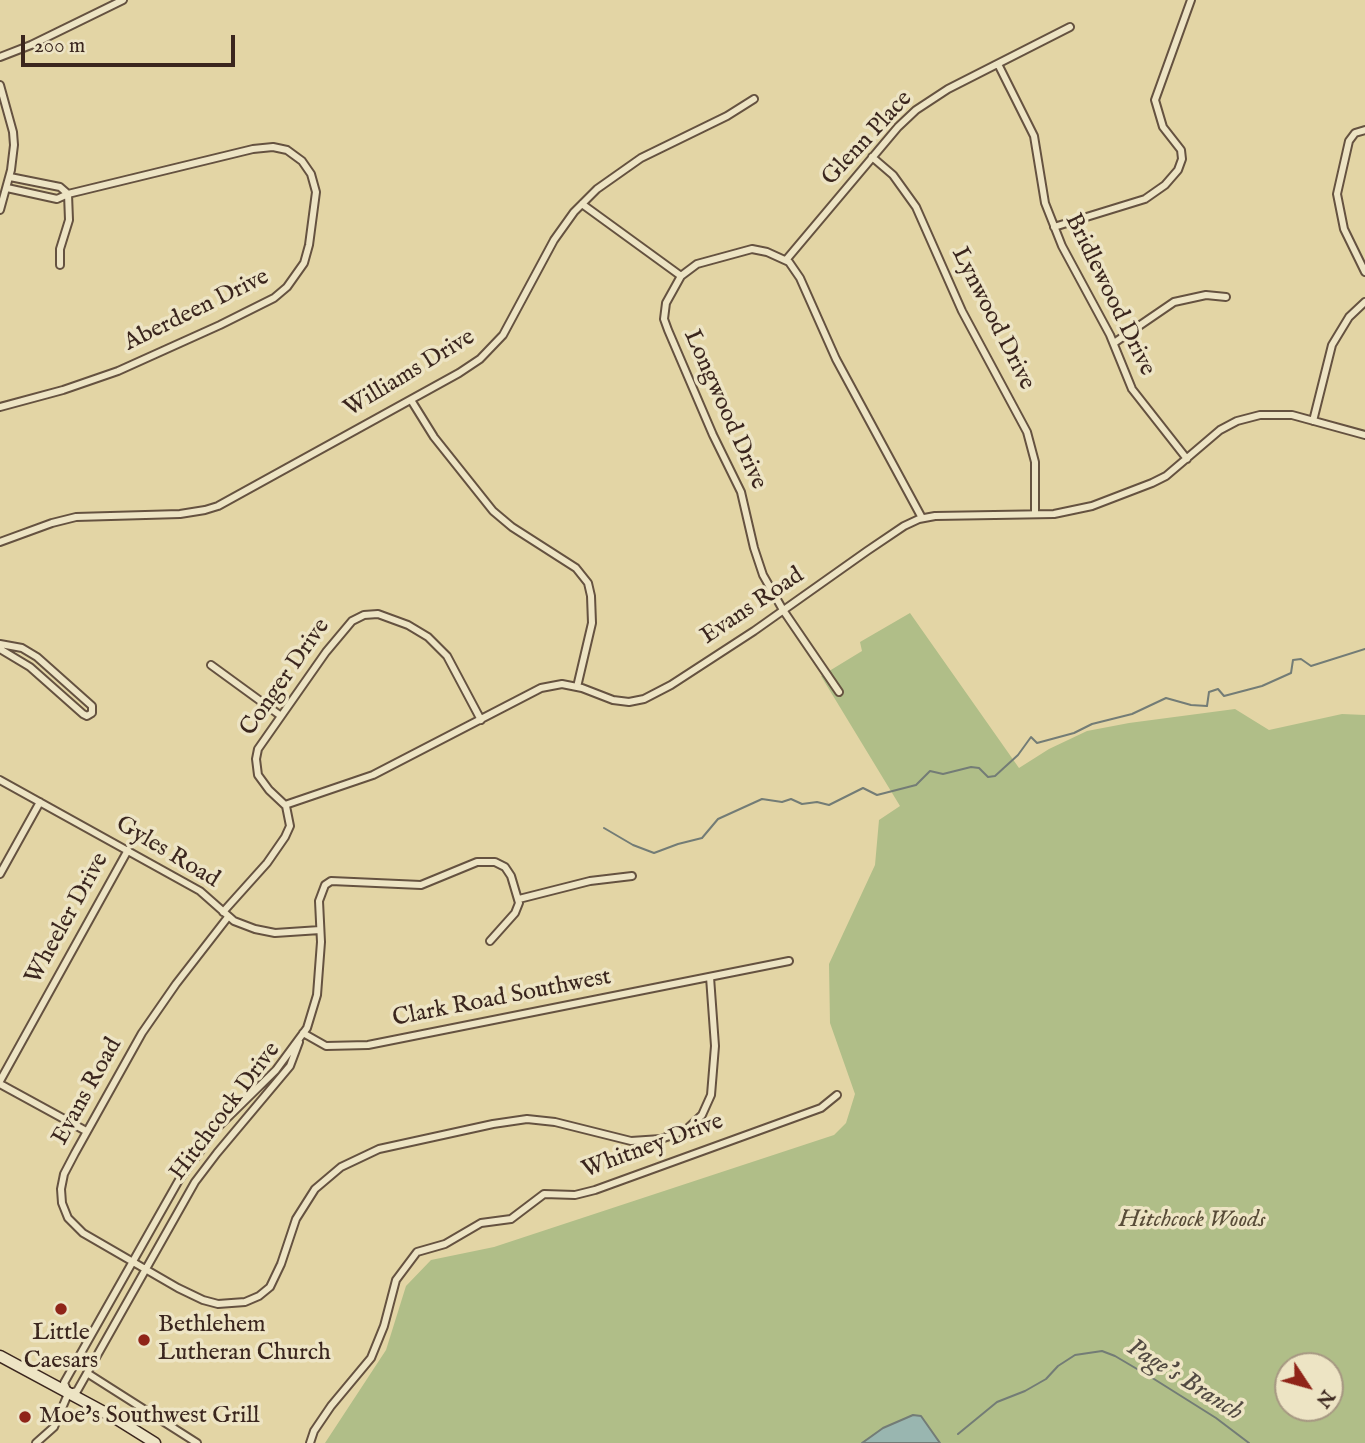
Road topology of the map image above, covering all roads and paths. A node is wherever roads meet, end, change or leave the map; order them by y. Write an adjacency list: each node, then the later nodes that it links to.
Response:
1 (123, 0): 4 (street)
2 (1191, 0): 15 (street)
3 (1070, 27): 5 (street, Glenn Place)
4 (0, 57)
5 (998, 64): 9 (street, Glenn Place); 15 (street, Bridlewood Drive)
6 (0, 85): 10 (street)
7 (754, 99): 13 (street, Williams Drive)
8 (1365, 130): 18 (street)
9 (872, 157): 16 (street, Glenn Place); 28 (street, Lynwood Drive)
10 (10, 177): 11 (street); 12 (street)
11 (8, 188): 12 (street, Aberdeen Drive); 14 (street)
12 (68, 194): 17 (street); 24 (street, Aberdeen Drive)
13 (582, 204): 19 (street); 23 (street, Williams Drive)
14 (0, 209)
15 (1054, 227): 22 (street, Bridlewood Drive)
16 (786, 260): 19 (street); 29 (street)
17 (60, 265)
18 (1365, 272)
19 (681, 276): 31 (street, Longwood Drive)
20 (1226, 297): 22 (street)
21 (1365, 302): 25 (street)
22 (1114, 343): 27 (street, Bridlewood Drive)
23 (411, 400): 30 (street, Williams Drive); 35 (street)
24 (0, 407)
25 (1313, 421): 26 (street, Evans Road); 27 (street, Evans Road)
26 (1365, 435)
27 (1187, 459): 28 (street, Evans Road)
28 (1035, 514): 29 (street, Evans Road)
29 (922, 518): 31 (street, Evans Road)
30 (0, 542)
31 (783, 610): 35 (street, Evans Road); 36 (street, Longwood Drive)
32 (0, 644): 33 (street)
33 (0, 649)
34 (211, 665): 37 (street)
35 (577, 687): 38 (street, Evans Road)
36 (839, 692)
37 (281, 716): 38 (street, Conger Drive); 41 (street, Conger Drive)
38 (481, 720): 41 (street, Evans Road)
39 (0, 780): 40 (street, Gyles Road)
40 (40, 802): 42 (street, Gyles Road); 43 (street)
41 (285, 806): 46 (street, Evans Road)
42 (128, 850): 46 (street, Gyles Road); 52 (street, Wheeler Drive)
43 (0, 874)
44 (632, 876): 45 (street)
45 (519, 899): 47 (street); 48 (street)
46 (225, 915): 47 (street, Gyles Road); 54 (street, Evans Road)
47 (320, 930): 51 (street)
48 (490, 941)
49 (789, 961): 50 (street, Clark Road Southwest)
50 (710, 977): 51 (street, Clark Road Southwest); 56 (street, Evans Road)
51 (302, 1036): 55 (street, Hitchcock Drive); 56 (street, Hitchcock Drive)
52 (0, 1082): 54 (street)
53 (837, 1095): 63 (street, Whitney Drive)
54 (86, 1131): 55 (street, Evans Road)
55 (132, 1262): 56 (street, Evans Road); 59 (street, Hitchcock Drive)
56 (145, 1269): 58 (street, Hitchcock Drive)
57 (0, 1356): 59 (main road)
58 (87, 1373): 59 (street, Hitchcock Drive); 62 (street)
59 (68, 1394): 60 (street); 61 (main road)
60 (36, 1443)
61 (155, 1443)
62 (197, 1443)
63 (310, 1443)

